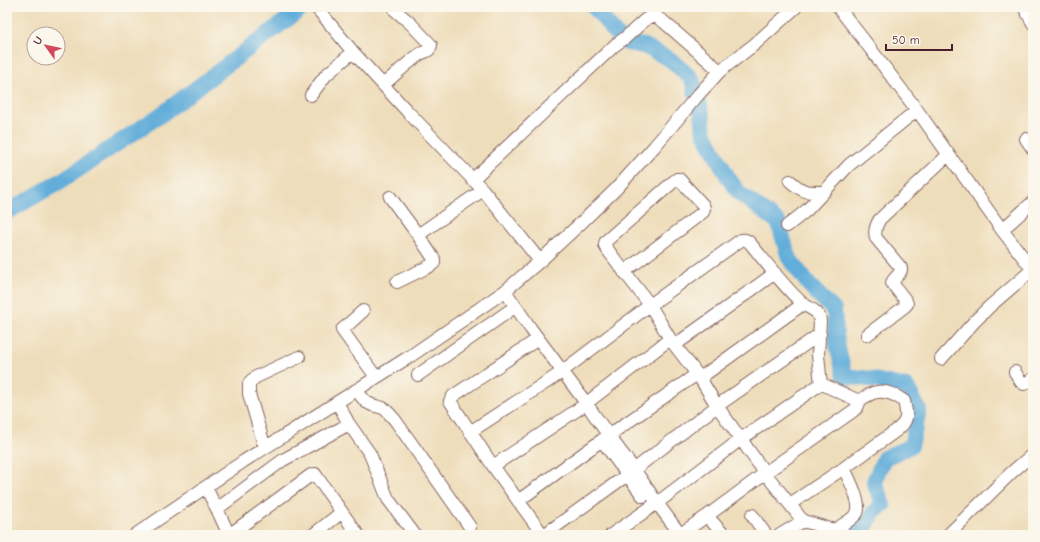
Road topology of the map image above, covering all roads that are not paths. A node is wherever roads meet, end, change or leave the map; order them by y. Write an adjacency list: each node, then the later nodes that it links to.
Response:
1 (316, 7): 7 (street)
2 (796, 7): 8 (street)
3 (838, 7): 11 (street)
4 (1024, 7): 6 (street)
5 (395, 10): 9 (street)
6 (1033, 23)
7 (353, 52): 9 (street); 10 (street)
8 (720, 71): 15 (street); 24 (street)
9 (383, 85): 15 (street)
10 (311, 95)
11 (917, 110): 14 (street); 18 (street)
12 (1026, 139): 13 (street)
13 (1033, 149)
14 (948, 155): 22 (street); 35 (street)
15 (472, 180): 17 (street)
16 (790, 181): 18 (street)
17 (483, 190): 23 (street); 24 (street)
18 (824, 192): 21 (street)
19 (390, 197): 23 (street)
20 (1033, 202): 22 (street)
21 (788, 226)
22 (1002, 230): 25 (street)
23 (418, 235): 28 (street)
24 (540, 261): 29 (street)
25 (1033, 269): 39 (street)
26 (624, 272): 26 (street); 31 (street)
27 (776, 273): 30 (street); 31 (street); 36 (street)
28 (397, 282)
29 (501, 293): 33 (street); 41 (street); 44 (street)
30 (803, 304): 34 (street); 43 (street)
31 (650, 305): 36 (street); 41 (street)
32 (363, 311): 44 (street)
33 (509, 311): 37 (street); 42 (street)
34 (820, 334): 46 (street); 51 (street)
35 (867, 335)
36 (672, 342): 43 (street); 50 (street)
37 (532, 343): 41 (street); 53 (street)
38 (299, 357): 56 (street)
39 (941, 359)
40 (1015, 372): 45 (street)
41 (560, 373): 50 (street); 53 (street)
42 (418, 375)
43 (699, 376): 51 (street); 54 (street)
44 (376, 378): 47 (street)
45 (1033, 379)
46 (821, 385): 48 (street); 55 (street)
47 (356, 390): 49 (street); 71 (street)
48 (859, 401): 59 (street); 61 (street)
49 (337, 402): 52 (street); 56 (street)
50 (583, 406): 54 (street); 58 (street)
51 (717, 406): 55 (street); 60 (street)
52 (349, 424): 66 (street); 76 (street)
53 (470, 432): 58 (street)
54 (605, 438): 60 (street); 63 (street)
55 (741, 439): 61 (street); 64 (street)
56 (265, 448): 62 (street)
57 (1033, 454): 83 (street)
58 (493, 466): 63 (street)
59 (844, 468): 65 (street); 70 (street)
60 (631, 472): 64 (street); 77 (street)
61 (765, 473): 65 (street); 69 (street)
62 (206, 488): 66 (street); 72 (street)
63 (518, 501): 77 (street)
64 (654, 504): 78 (street); 79 (street)
65 (790, 504): 70 (street)
66 (218, 509): 73 (street)
67 (342, 512): 73 (street); 74 (street); 75 (street)
68 (752, 515): 81 (street)
69 (708, 516): 79 (street); 80 (street)
70 (803, 521): 82 (street)
71 (470, 527)
72 (135, 535)
73 (229, 535)
74 (313, 535)
75 (358, 535)
76 (415, 535)
77 (543, 535)
78 (611, 535)
79 (677, 535)
80 (724, 535)
81 (766, 535)
82 (780, 535)
83 (948, 535)

